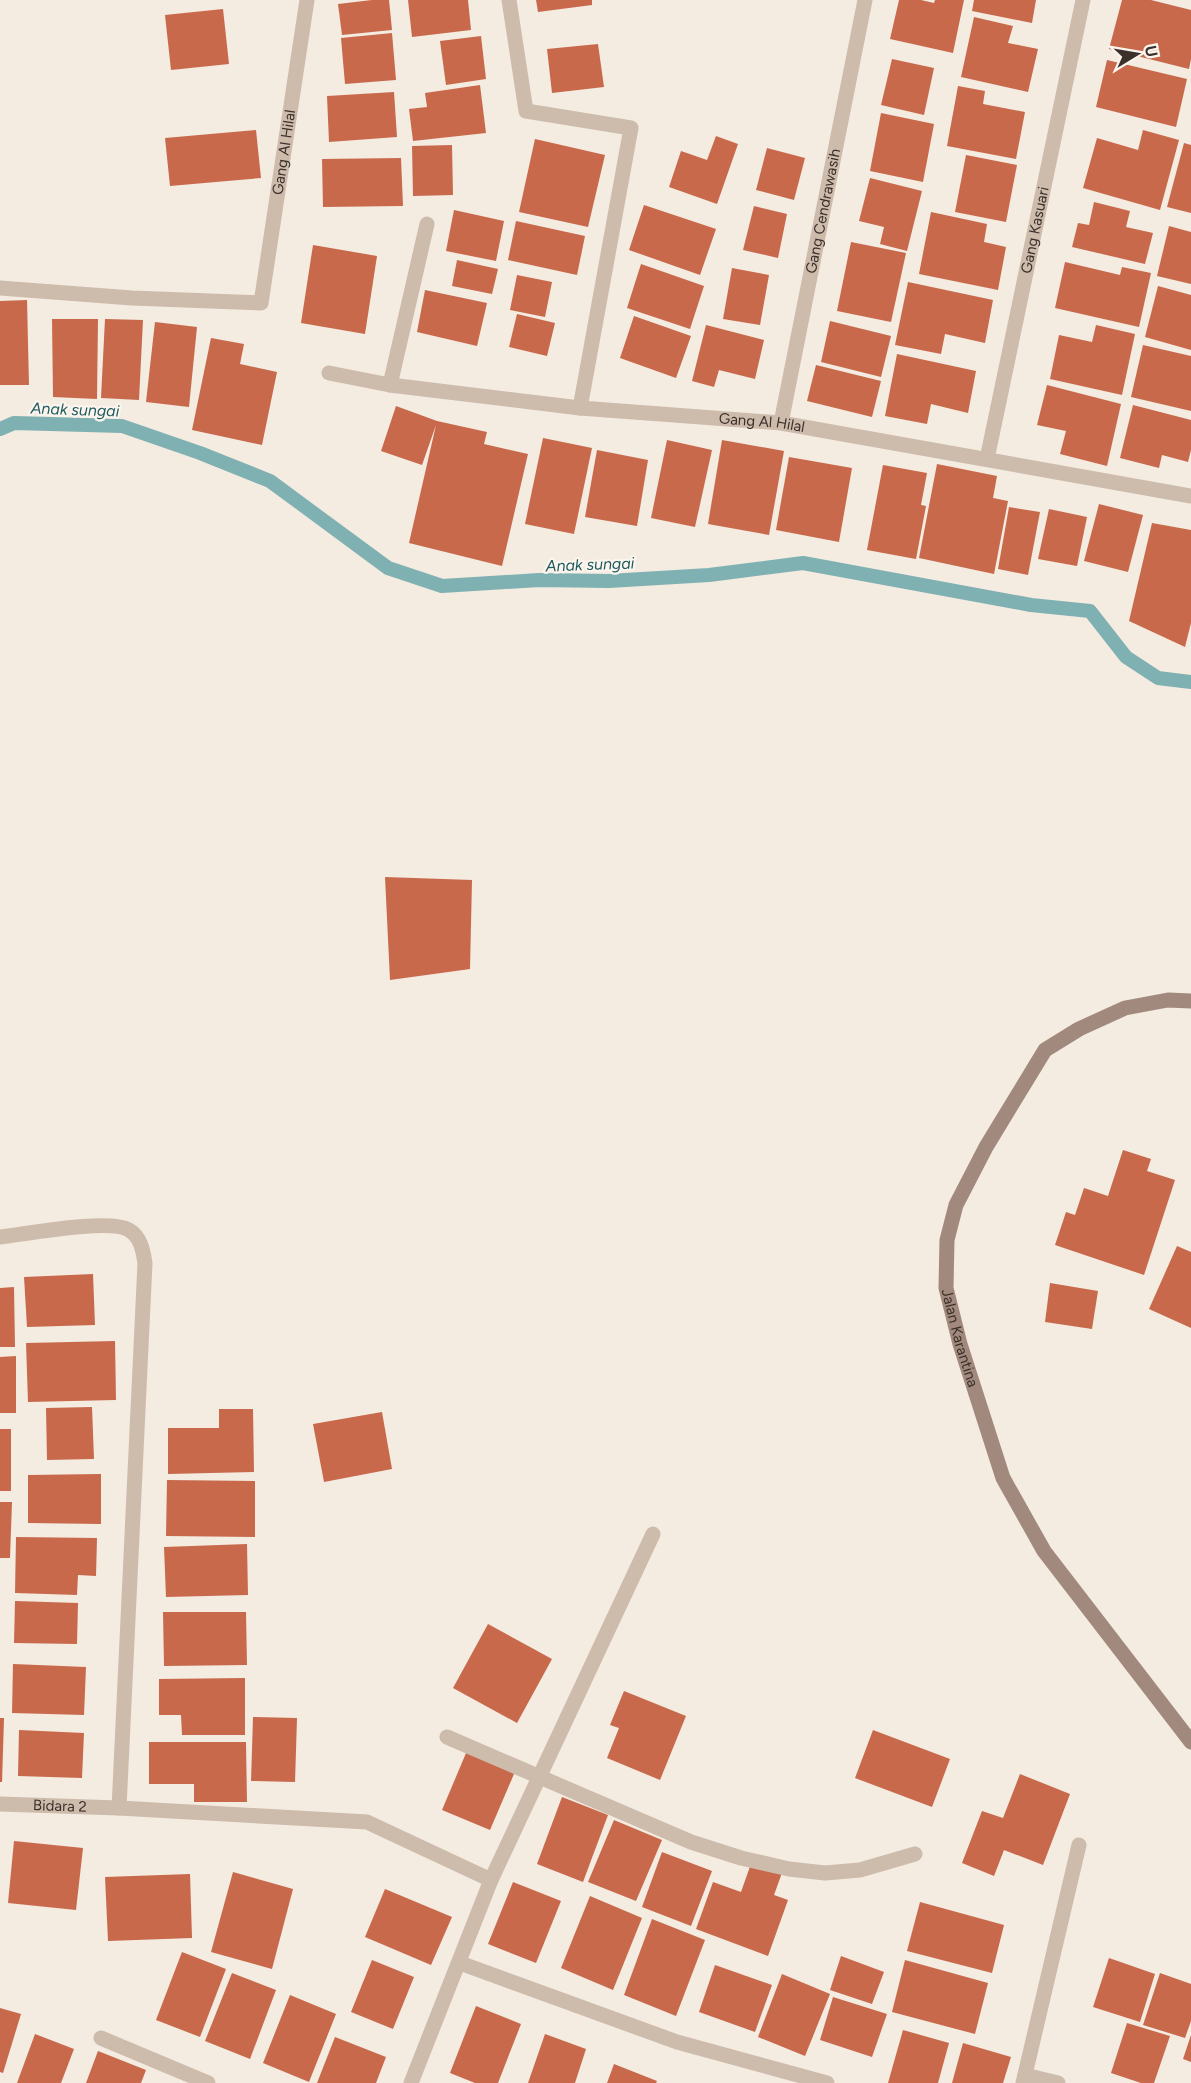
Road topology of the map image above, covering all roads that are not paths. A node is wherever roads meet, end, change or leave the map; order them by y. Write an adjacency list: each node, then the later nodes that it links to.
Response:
1 (307, 0): 6 (street, Gang Al Hilal)
2 (509, 0): 9 (street)
3 (865, 0): 10 (street, Gang Cendrawasih)
4 (1083, 0): 11 (street, Gang Kasuari)
5 (427, 224): 8 (street)
6 (0, 288)
7 (329, 373): 8 (street, Gang Al Hilal)
8 (390, 385): 9 (street, Gang Al Hilal)
9 (580, 408): 10 (street, Gang Al Hilal)
10 (781, 423): 11 (street, Gang Al Hilal)
11 (987, 459): 12 (street, Gang Al Hilal)
12 (1191, 496)
13 (1191, 1001): 17 (street, Jalan Karantina)
14 (0, 1237): 20 (street)
15 (653, 1534): 18 (street)
16 (447, 1737): 18 (street)
17 (1191, 1742)
18 (539, 1778): 22 (street); 23 (street)
19 (0, 1804): 20 (street, Bidara 2)
20 (119, 1808): 23 (street, Bidara 2)
21 (1079, 1845): 26 (street)
22 (915, 1854)
23 (491, 1880): 24 (street)
24 (460, 1963): 28 (street); 29 (street)
25 (100, 2038): 27 (street)
26 (1024, 2079): 30 (street)
27 (208, 2083)
28 (411, 2083)
29 (827, 2083)
30 (1058, 2083)

